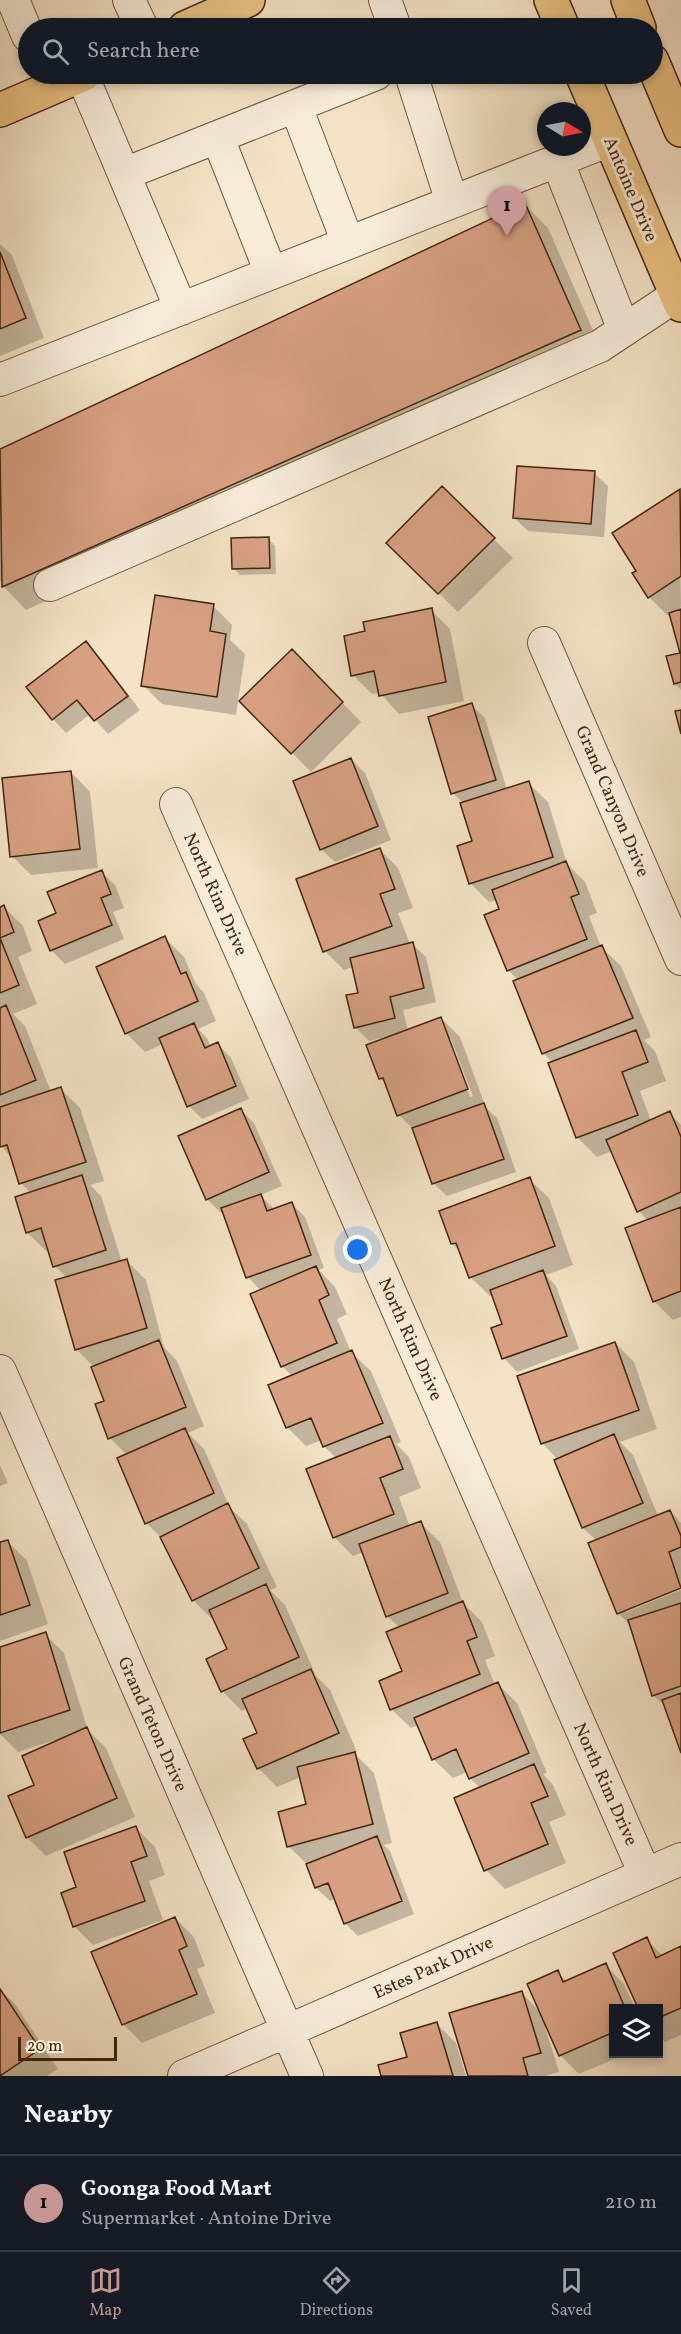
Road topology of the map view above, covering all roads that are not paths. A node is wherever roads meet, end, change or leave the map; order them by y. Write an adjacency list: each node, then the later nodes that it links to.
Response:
1 (13, 0): 7 (street)
2 (129, 0): 8 (street)
3 (248, 0): 9 (main road)
4 (385, 0): 10 (street)
5 (551, 0): 11 (main road)
6 (627, 0): 12 (main road)
7 (20, 18)
8 (137, 18)
9 (208, 18)
10 (391, 18)
11 (559, 18)
12 (635, 18)
13 (665, 73): 21 (main road)
14 (45, 84): 20 (main road)
15 (87, 84): 25 (street)
16 (351, 84): 19 (street)
17 (414, 84): 26 (street)
18 (586, 84): 23 (main road, Antoine Drive)
19 (296, 106): 22 (street); 27 (street)
20 (0, 110)
21 (681, 130)
22 (218, 138): 25 (street); 28 (street)
23 (610, 140): 24 (street); 29 (main road, Antoine Drive)
24 (557, 160): 26 (street); 31 (street)
25 (124, 174): 30 (street)
26 (452, 202): 27 (street)
27 (348, 243): 28 (street)
28 (272, 273): 30 (street)
29 (679, 300): 31 (street)
30 (181, 309): 32 (street)
31 (624, 330): 33 (street)
32 (0, 380)
33 (50, 585)
34 (544, 643): 36 (street, Grand Canyon Drive)
35 (176, 804): 39 (street, North Rim Drive)
36 (681, 959)
37 (0, 1371): 40 (street, Grand Teton Drive)
38 (681, 1859): 39 (street, Estes Park Drive)
39 (645, 1874): 40 (street, Estes Park Drive)
40 (287, 2031): 41 (street, Estes Park Drive); 42 (street, Grand Teton Drive)
41 (184, 2076)
42 (307, 2076)

